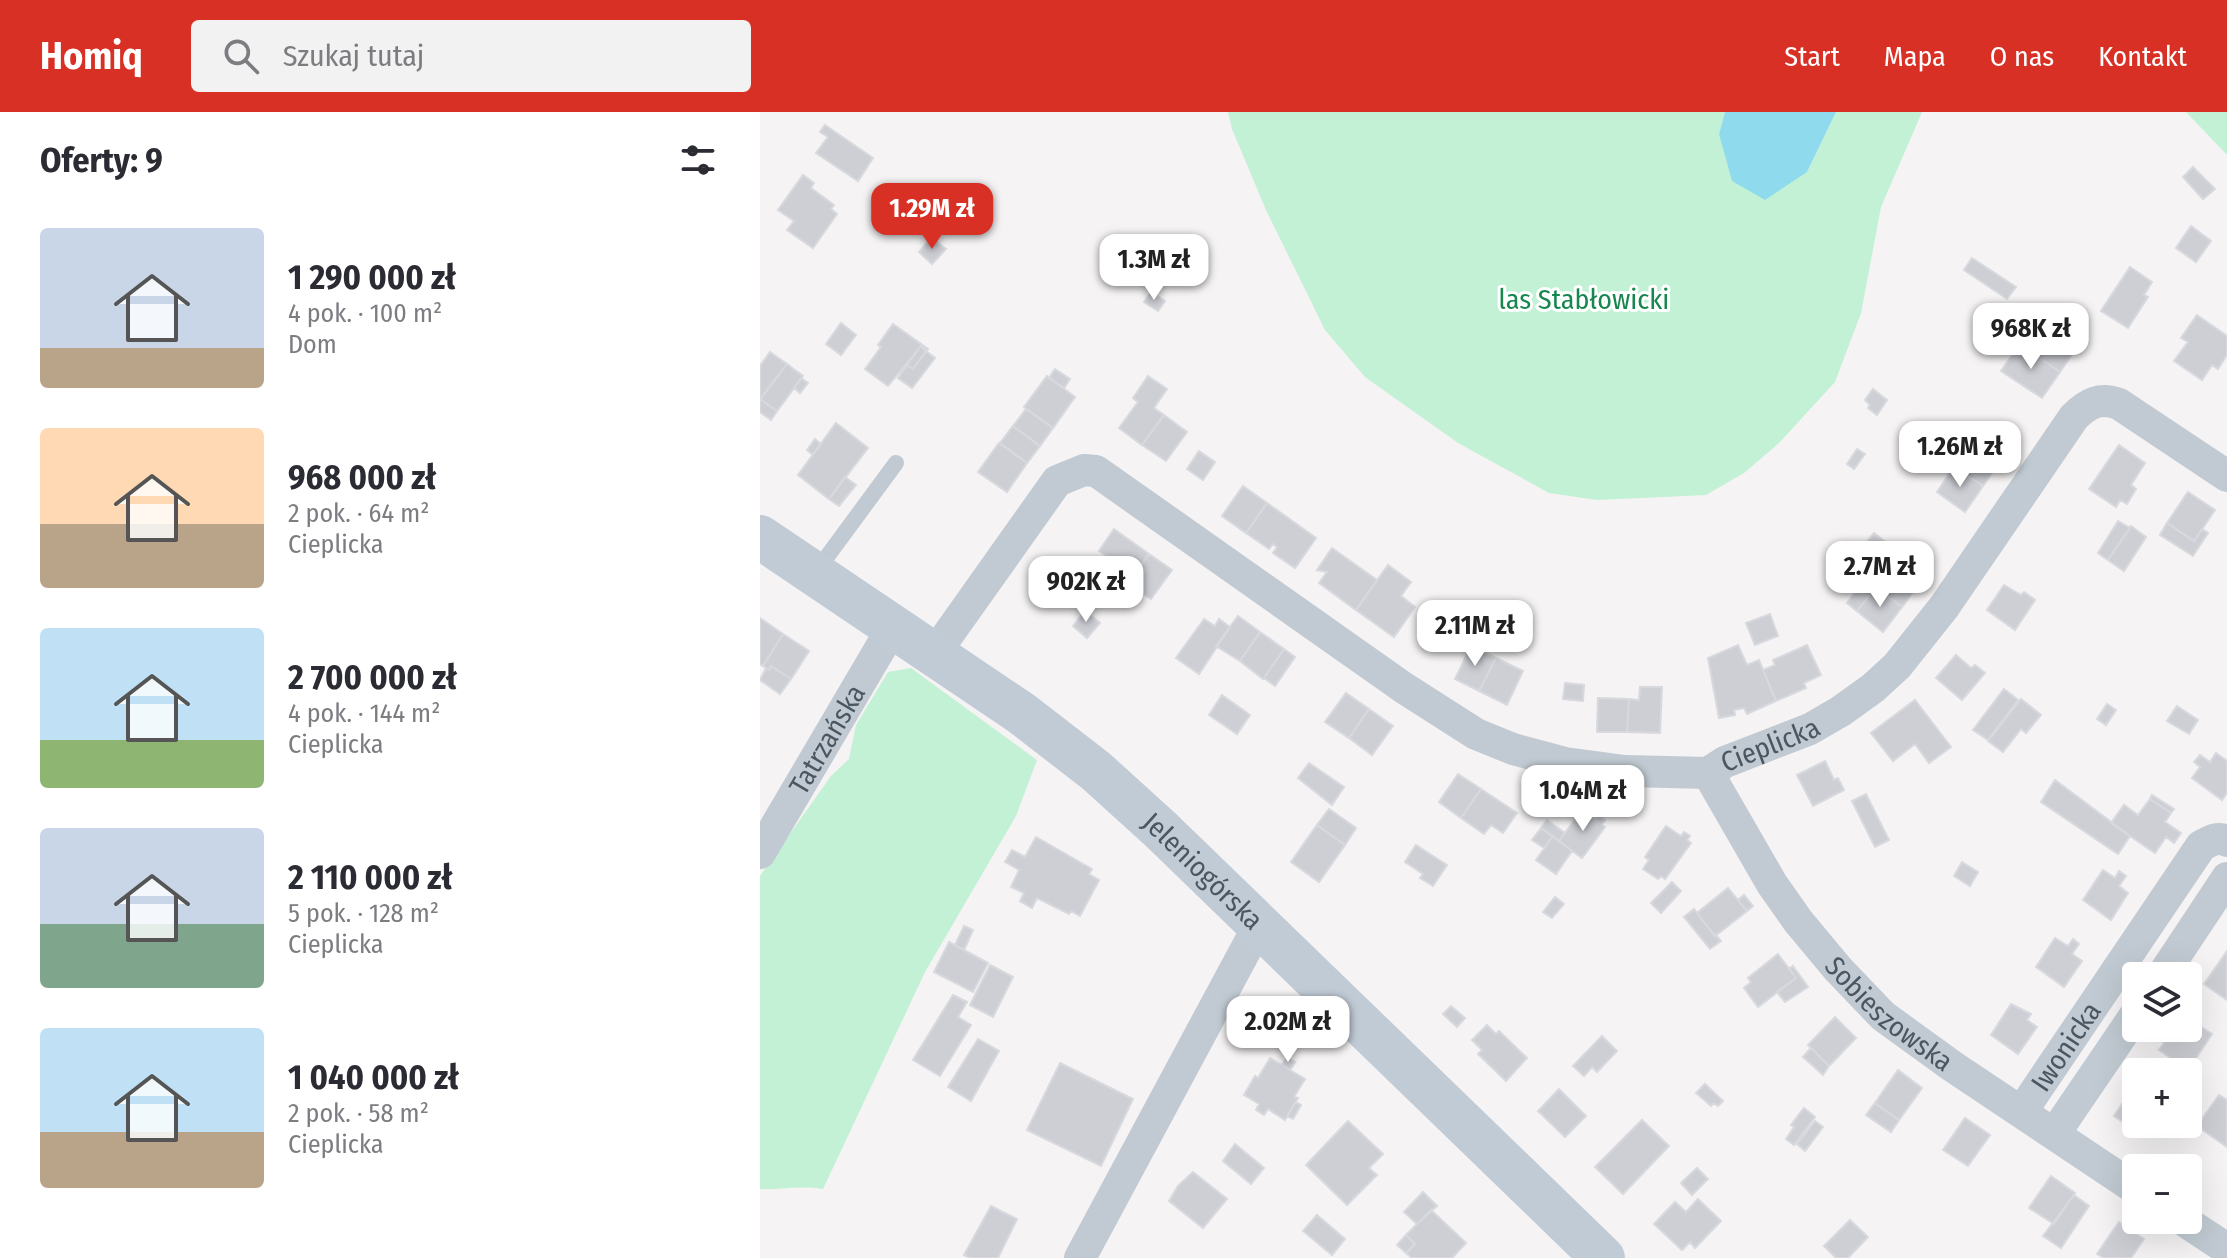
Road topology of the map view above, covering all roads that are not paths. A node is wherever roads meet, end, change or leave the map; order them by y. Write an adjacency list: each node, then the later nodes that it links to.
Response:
1 (896, 463): 4 (lane)
2 (2227, 476): 7 (street, Cieplicka)
3 (760, 537): 4 (street, Jeleniogórska)
4 (814, 575): 5 (street, Jeleniogórska)
5 (894, 625): 6 (street, Jeleniogórska); 9 (street, Tatrzańska)
6 (935, 653): 7 (street, Cieplicka); 11 (street, Jeleniogórska)
7 (1708, 773): 14 (street, Sobieszowska)
8 (2227, 841): 14 (street, Iwonicka)
9 (760, 853)
10 (2227, 878): 12 (street)
11 (1259, 925): 19 (street); 20 (street, Jeleniogórska)
12 (2171, 962)
13 (2122, 1035): 15 (street, Iwonicka)
14 (2022, 1111): 15 (street, Sobieszowska)
15 (2055, 1133): 16 (street, Sobieszowska)
16 (2122, 1179)
17 (2202, 1233): 18 (street)
18 (2227, 1249)
19 (1080, 1258)
20 (1603, 1258)

